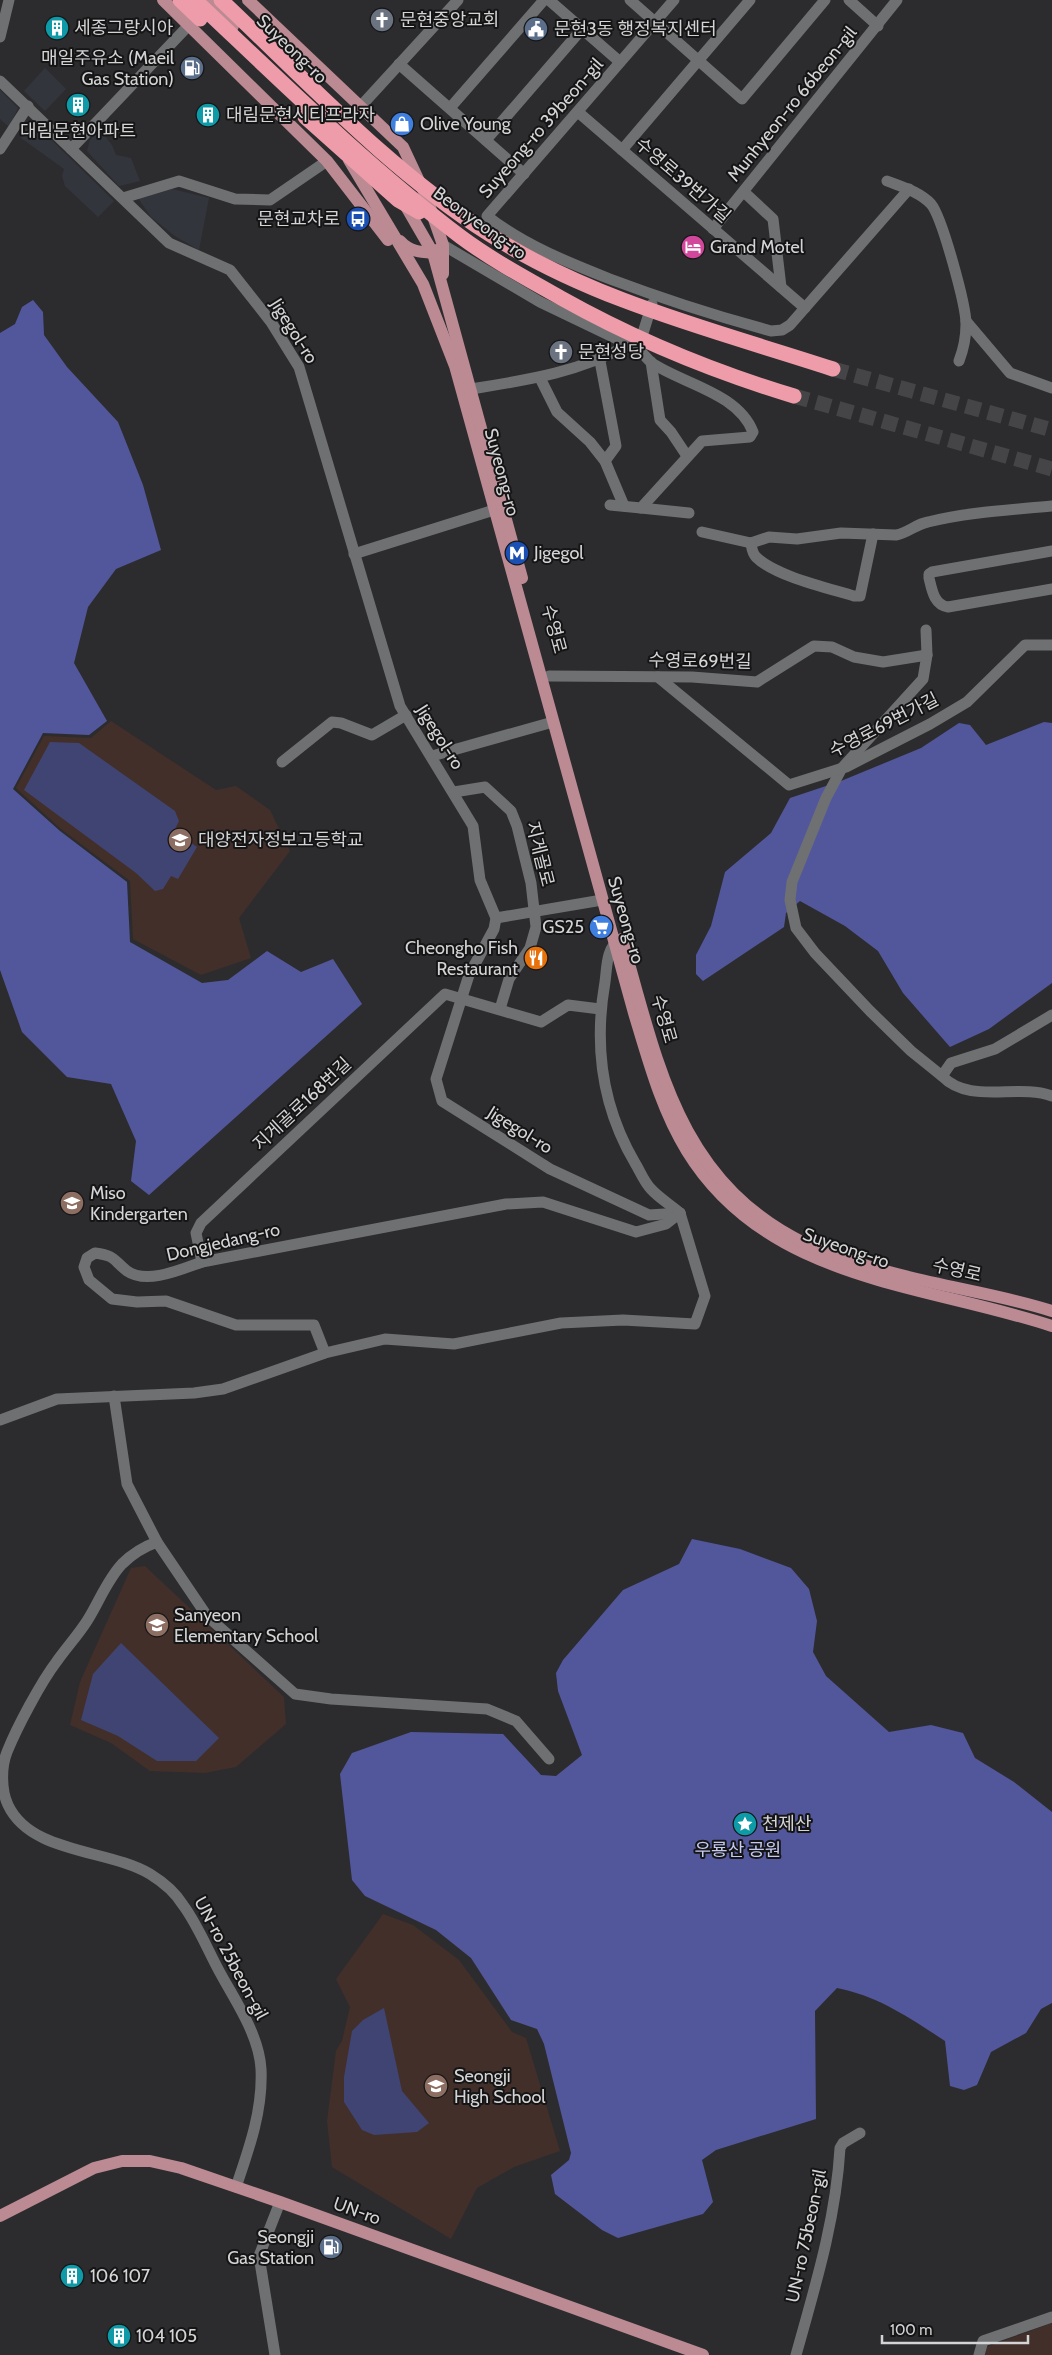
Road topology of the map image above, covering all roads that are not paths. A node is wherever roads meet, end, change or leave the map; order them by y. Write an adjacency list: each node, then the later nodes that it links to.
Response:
1 (9, 0): 23 (street)
2 (163, 0): 20 (main road, Suyeong-ro)
3 (180, 0): 45 (highway)
4 (195, 0): 45 (highway, Beonyeong-ro)
5 (206, 0): 43 (main road, Suyeong-ro)
6 (216, 0): 46 (main road, Suyeong-ro)
7 (221, 0): 44 (highway, Beonyeong-ro)
8 (232, 0): 44 (highway)
9 (248, 0): 29 (main road)
10 (458, 0): 26 (street)
11 (544, 0): 30 (street)
12 (549, 0): 22 (street, Suyeong-ro 39beon-gil)
13 (630, 0): 19 (street)
14 (674, 0): 19 (street, Suyeong-ro 39beon-gil)
15 (825, 0): 24 (street)
16 (849, 0): 21 (street)
17 (897, 0): 21 (street, Munhyeon-ro 66beon-gil)
18 (748, 3): 24 (street)
19 (655, 22): 24 (street); 25 (street, Suyeong-ro 39beon-gil)
20 (189, 25): 34 (street); 36 (main road, Suyeong-ro)
21 (878, 26): 40 (street, Munhyeon-ro 66beon-gil)
22 (582, 29): 25 (street, Suyeong-ro 39beon-gil); 32 (street)
23 (0, 36)
24 (699, 61): 35 (street)
25 (620, 62): 31 (street, Suyeong-ro 39beon-gil)
26 (400, 64): 29 (street); 30 (street)
27 (0, 81): 28 (street, Jigegol-ro)
28 (28, 106): 33 (street); 34 (street, Jigegol-ro)
29 (361, 106): 46 (main road)
30 (450, 108): 32 (street)
31 (578, 112): 35 (street, 수영로39번가길); 37 (street, Suyeong-ro 39beon-gil)
32 (486, 140): 37 (street)
33 (0, 149)
34 (71, 149): 41 (street, Jigegol-ro)
35 (622, 150): 42 (street, 수영로39번가길)
36 (327, 161): 41 (street); 48 (main road, Suyeong-ro)
37 (524, 174): 49 (street, Suyeong-ro 39beon-gil)
38 (887, 181): 39 (street)
39 (909, 189): 50 (street); 51 (street)
40 (744, 192): 42 (street, Munhyeon-ro 66beon-gil); 47 (street)
41 (123, 198): 73 (street, Jigegol-ro)
42 (714, 229): 47 (street, 수영로39번가길)
43 (391, 230): 46 (main road); 48 (main road, Suyeong-ro)
44 (489, 234): 56 (highway, Beonyeong-ro)
45 (462, 237): 60 (highway, Beonyeong-ro)
46 (438, 249): 52 (street); 58 (main road, Suyeong-ro)
47 (781, 287): 50 (street, 수영로39번가길)
48 (428, 295): 67 (main road, Suyeong-ro)
49 (654, 296): 50 (street); 52 (street)
50 (806, 308)
51 (966, 322): 54 (street); 59 (street)
52 (633, 347): 53 (street); 55 (street)
53 (600, 361): 57 (street); 62 (street)
54 (959, 361)
55 (651, 362): 61 (street); 61 (street)
56 (833, 369)
57 (540, 378): 58 (street); 62 (street)
58 (471, 388): 78 (main road, Suyeong-ro)
59 (1052, 388)
60 (794, 396)
61 (687, 456): 66 (street)
62 (605, 461): 64 (street)
63 (610, 505): 64 (street)
64 (624, 506): 66 (street)
65 (1052, 506): 70 (street)
66 (641, 508): 68 (street)
67 (494, 510): 73 (street); 81 (main road, Suyeong-ro)
68 (690, 513)
69 (702, 532): 71 (street)
70 (873, 534): 71 (street); 71 (street)
71 (751, 543)
72 (1052, 551): 74 (street)
73 (354, 554): 80 (street, Jigegol-ro)
74 (1052, 589)
75 (926, 630): 77 (street)
76 (1052, 644): 84 (street, 수영로69번가길)
77 (927, 655): 79 (street, 수영로69번길); 84 (street)
78 (549, 676): 79 (street, 수영로69번길); 89 (main road, 수영로)
79 (658, 677): 84 (street, 수영로69번가길)
80 (406, 716): 82 (street, Jigegol-ro); 83 (street)
81 (553, 722): 82 (street); 86 (main road, Suyeong-ro)
82 (432, 756): 85 (street, Jigegol-ro)
83 (282, 762)
84 (842, 768): 94 (street)
85 (454, 792): 87 (street, 지게골로); 88 (street, Jigegol-ro)
86 (602, 900): 87 (street); 89 (main road, Suyeong-ro)
87 (535, 912): 88 (street, 지게골로); 91 (street, 지게골로)
88 (496, 918): 90 (street, Jigegol-ro)
89 (618, 941): 92 (street); 98 (main road, 수영로); 99 (main road, Suyeong-ro)
90 (461, 999): 91 (street); 96 (street, Jigegol-ro); 97 (street, 지게골로168번길)
91 (500, 1009): 92 (street)
92 (600, 1009): 96 (street)
93 (1052, 1014): 94 (street)
94 (942, 1076): 95 (street)
95 (1052, 1096)
96 (680, 1213): 97 (street, Dongjedang-ro); 100 (street)
97 (202, 1262): 100 (street, Dongjedang-ro)
98 (1052, 1311)
99 (1052, 1326)
100 (325, 1353): 101 (street)
101 (114, 1396): 102 (street); 103 (street)
102 (0, 1420)
103 (157, 1542): 104 (street); 106 (street, UN-ro 25beon-gil)
104 (549, 1759)
105 (860, 2133): 112 (street, UN-ro 75beon-gil)
106 (236, 2187): 107 (main road, UN-ro); 108 (main road, UN-ro)
107 (280, 2202): 110 (street); 111 (main road, UN-ro)
108 (0, 2216)
109 (1052, 2316): 113 (street)
110 (275, 2355)
111 (703, 2355)
112 (796, 2355)
113 (979, 2355)

